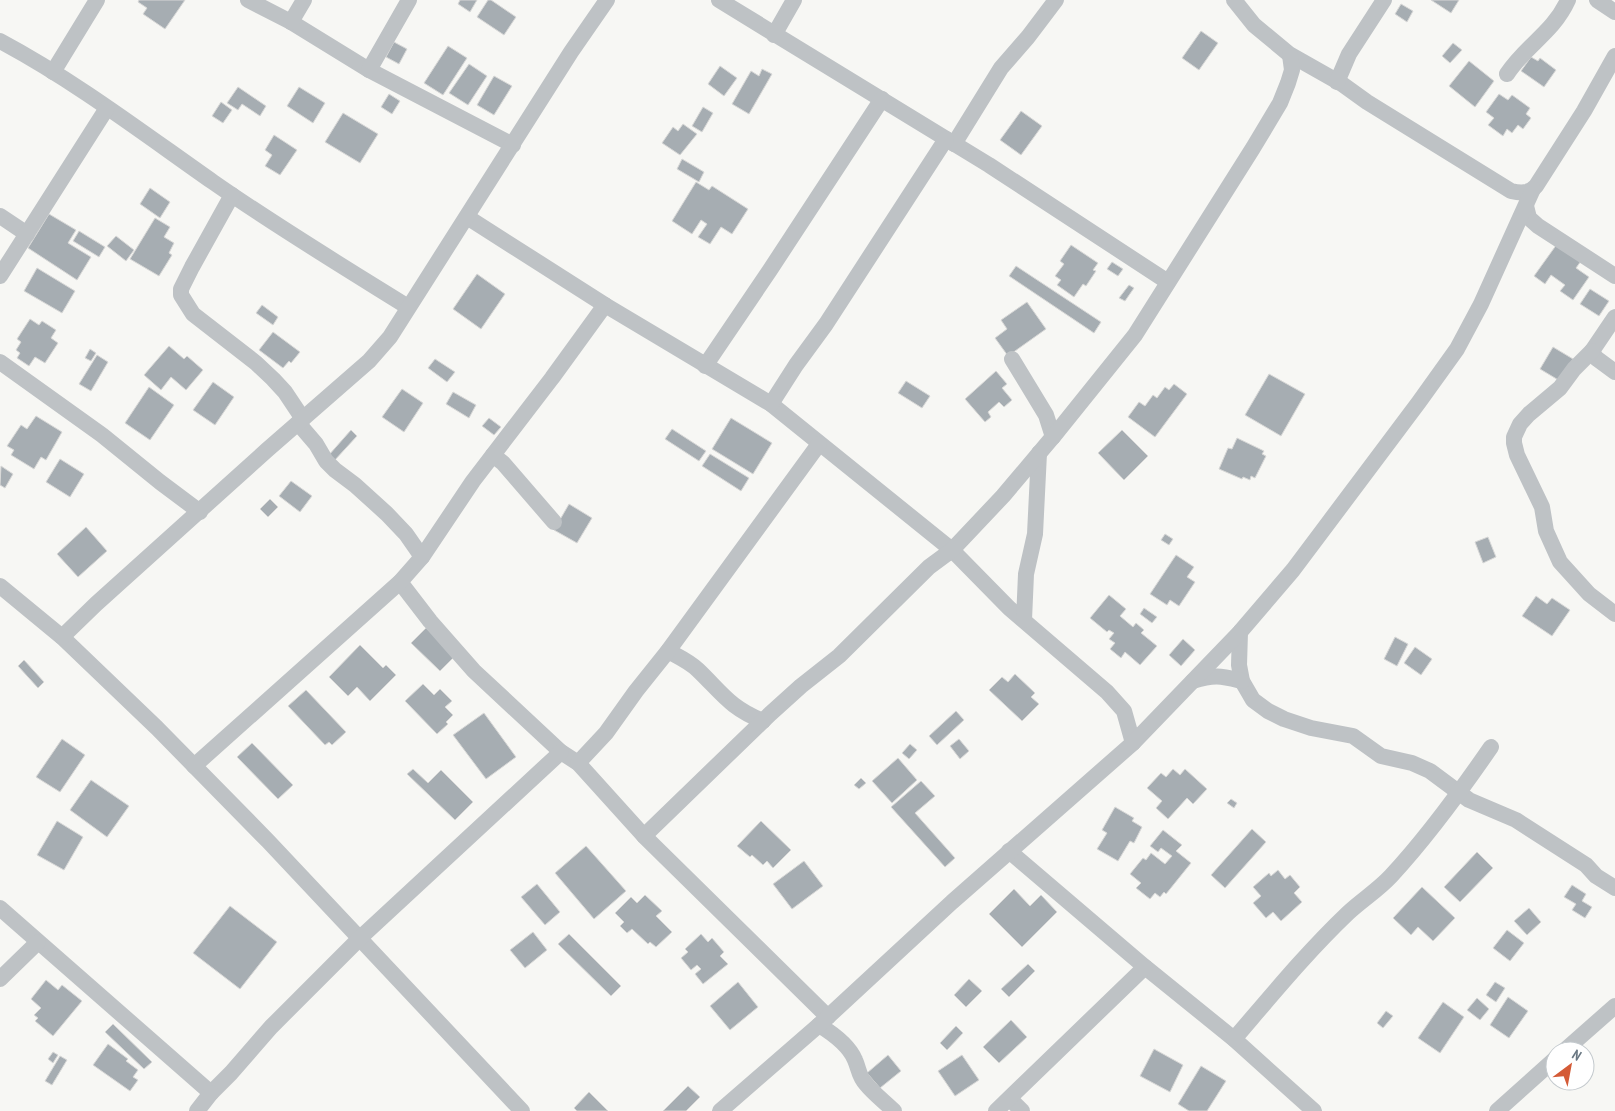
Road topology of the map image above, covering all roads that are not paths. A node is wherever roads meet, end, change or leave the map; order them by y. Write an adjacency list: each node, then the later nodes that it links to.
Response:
1 (97, 0): 20 (street)
2 (248, 0): 14 (street)
3 (304, 0): 14 (street)
4 (409, 0): 19 (street)
5 (607, 0): 27 (street)
6 (719, 0): 15 (street)
7 (794, 0): 15 (street)
8 (1056, 0): 26 (street)
9 (1234, 0): 17 (street)
10 (1384, 0): 22 (street)
11 (1568, 0): 21 (street)
12 (1597, 0): 13 (street)
13 (1615, 12)
14 (290, 22): 19 (street)
15 (774, 35): 24 (street)
16 (0, 42): 20 (street)
17 (1290, 55): 22 (street); 23 (street)
18 (1615, 56): 28 (street)
19 (369, 70): 27 (street)
20 (53, 72): 25 (street)
21 (1507, 74)
22 (1331, 78): 23 (street); 28 (street)
23 (1288, 83): 36 (street)
24 (882, 99): 26 (street); 43 (street)
25 (107, 108): 29 (street); 33 (street)
26 (950, 142): 36 (street); 45 (street)
27 (512, 145): 32 (street)
28 (1534, 189): 30 (street)
29 (232, 195): 38 (street); 46 (street)
30 (1526, 206): 35 (street); 59 (street)
31 (0, 216): 33 (street)
32 (467, 217): 37 (street); 38 (street)
33 (27, 234): 34 (street)
34 (0, 276)
35 (1615, 276)
36 (1168, 282): 47 (street)
37 (605, 305): 43 (street); 50 (street)
38 (408, 307): 46 (street)
39 (1615, 316): 40 (street)
40 (1592, 351): 44 (street); 57 (street)
41 (1012, 359): 47 (street)
42 (0, 362): 51 (street)
43 (705, 366): 45 (street)
44 (1615, 372)
45 (771, 404): 48 (street)
46 (300, 421): 51 (street); 54 (street)
47 (1053, 437): 49 (street)
48 (819, 444): 53 (street); 61 (street)
49 (1039, 453): 53 (street); 58 (street)
50 (493, 455): 52 (street); 54 (street)
51 (200, 512): 60 (street)
52 (554, 522)
53 (952, 550): 58 (street); 64 (street)
54 (422, 557): 55 (street)
55 (400, 582): 67 (street); 69 (street)
56 (0, 586): 60 (street)
57 (1615, 614)
58 (1024, 620): 65 (street)
59 (1240, 632): 62 (street); 63 (street)
60 (62, 636): 69 (street)
61 (668, 651): 64 (street); 68 (street)
62 (1193, 681): 63 (street); 65 (street)
63 (1242, 681): 70 (street)
64 (763, 720): 71 (street)
65 (1133, 743): 72 (street)
66 (1491, 747): 70 (street)
67 (561, 752): 68 (street); 75 (street)
68 (578, 763): 71 (street)
69 (194, 766): 75 (street)
70 (1458, 794): 73 (street); 81 (street)
71 (644, 836): 80 (street)
72 (1009, 851): 77 (street); 80 (street)
73 (1615, 888)
74 (0, 908): 76 (street)
75 (360, 938): 84 (street); 87 (street)
76 (38, 942): 78 (street); 84 (street)
77 (1145, 967): 81 (street); 85 (street)
78 (0, 979)
79 (1615, 1006): 82 (street)
80 (824, 1021): 88 (street); 89 (street)
81 (1234, 1039): 92 (street)
82 (1575, 1041)
83 (1545, 1067): 93 (street)
84 (211, 1093): 86 (street)
85 (1010, 1099): 90 (street); 91 (street)
86 (197, 1111)
87 (522, 1111)
88 (720, 1111)
89 (894, 1111)
90 (996, 1111)
91 (1022, 1111)
92 (1314, 1111)
93 (1497, 1111)

